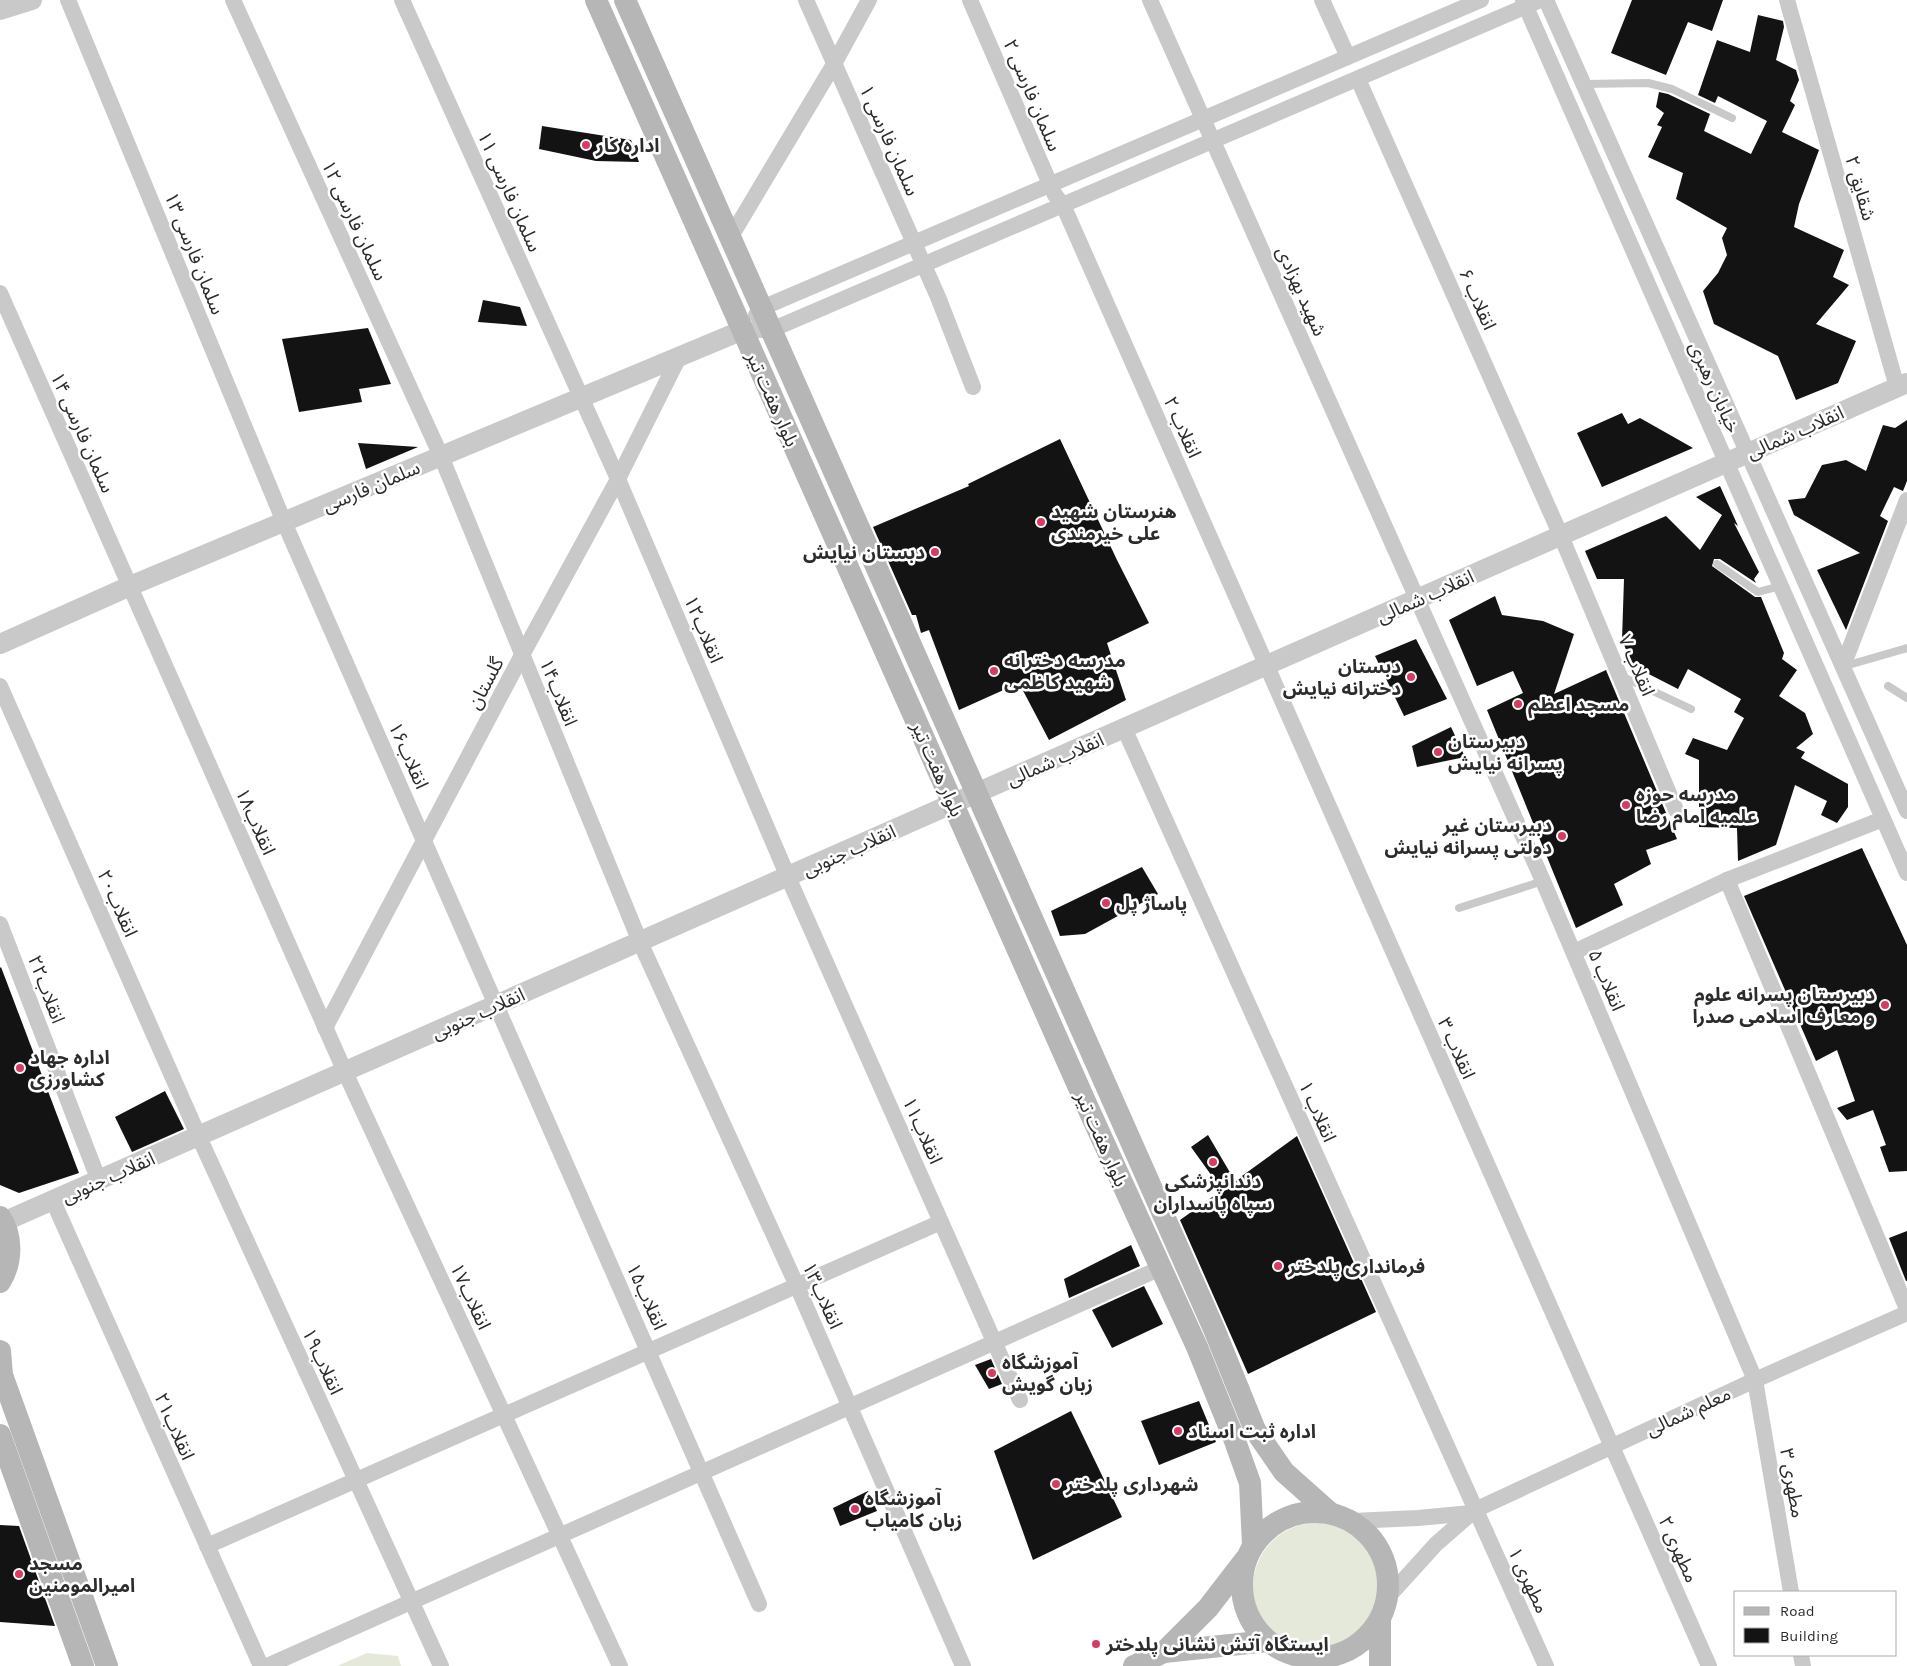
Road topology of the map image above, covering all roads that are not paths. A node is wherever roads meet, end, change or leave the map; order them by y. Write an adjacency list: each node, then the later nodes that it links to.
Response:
1 (32, 0): 16 (street)
2 (68, 0): 42 (street, سلمان فارسی ۱۳)
3 (233, 0): 38 (street, سلمان فارسی ۱۲)
4 (402, 0): 36 (street, سلمان فارسی ۱۱)
5 (596, 0): 31 (main road, بلوار هفت تیر)
6 (625, 0): 26 (main road, بلوار هفت تیر)
7 (806, 0): 18 (street, سلمان فارسی ۱)
8 (870, 0): 18 (street)
9 (970, 0): 24 (street, سلمان فارسی ۲)
10 (1150, 0): 22 (street, شهید بهزادی)
11 (1322, 0): 17 (street)
12 (1482, 0): 17 (street)
13 (1546, 0): 20 (street, خیابان رهبری)
14 (1787, 0): 34 (street, شقایق ۲)
15 (1530, 2): 19 (street); 39 (street, خیابان رهبری)
16 (0, 10)
17 (1348, 58): 22 (street)
18 (834, 64): 26 (street); 27 (street, سلمان فارسی ۱)
19 (1358, 79): 23 (street); 43 (street, انقلاب ۶)
20 (1584, 84): 21 (lane); 37 (street, خیابان رهبری)
21 (1732, 118)
22 (1204, 119): 23 (street, شهید بهزادی); 24 (street)
23 (1214, 140): 25 (street); 47 (street, شهید بهزادی)
24 (1050, 184): 25 (street, سلمان فارسی ۲); 27 (street)
25 (1063, 205): 28 (street); 51 (street, انقلاب ۲)
26 (730, 238): 30 (main road, بلوار هفت تیر)
27 (914, 243): 28 (street, سلمان فارسی ۱); 30 (street)
28 (924, 264): 32 (street); 35 (street, سلمان فارسی ۱)
29 (0, 293): 45 (street, سلمان فارسی ۱۴)
30 (762, 308): 31 (street); 32 (main road, بلوار هفت تیر)
31 (743, 330): 32 (street); 33 (street, سلمان فارسی); 60 (main road, بلوار هفت تیر)
32 (771, 330): 59 (main road, بلوار هفت تیر)
33 (680, 357): 36 (street, سلمان فارسی); 40 (street, گلستان)
34 (1902, 385): 37 (street, انقلاب شمالی)
35 (973, 387)
36 (581, 398): 38 (street, سلمان فارسی); 40 (street, انقلاب۱۲)
37 (1748, 452): 39 (street, انقلاب شمالی); 52 (street, خیابان رهبری)
38 (441, 456): 42 (street, سلمان فارسی); 50 (street, انقلاب۱۴)
39 (1726, 462): 43 (street, انقلاب شمالی); 46 (street, خیابان رهبری)
40 (618, 479): 50 (street, گلستان); 66 (street, انقلاب۱۲)
41 (1907, 500): 52 (street)
42 (284, 522): 45 (street, سلمان فارسی); 64 (street, انقلاب۱۶)
43 (1561, 536): 47 (street, انقلاب شمالی); 53 (street, انقلاب ۷)
44 (1717, 564): 46 (lane)
45 (130, 586): 48 (street, سلمان فارسی); 74 (street, انقلاب۱۸)
46 (1780, 586): 63 (street, خیابان رهبری)
47 (1416, 600): 51 (street, انقلاب شمالی); 68 (street, انقلاب ۵)
48 (0, 644)
49 (1907, 648): 52 (lane)
50 (522, 655): 64 (street, گلستان); 71 (street, انقلاب۱۴)
51 (1266, 666): 58 (street, انقلاب شمالی); 93 (street, انقلاب ۳)
52 (1843, 666): 62 (street, خیابان رهبری)
53 (1618, 675): 57 (lane); 61 (street, انقلاب ۷)
54 (0, 686): 76 (street, انقلاب۲۰)
55 (1888, 686): 56 (lane)
56 (1907, 698)
57 (1691, 709)
58 (1124, 728): 59 (street, انقلاب شمالی); 97 (street, انقلاب ۱)
59 (977, 794): 60 (street, انقلاب شمالی); 96 (main road, بلوار هفت تیر)
60 (953, 804): 66 (street, انقلاب جنوبی); 81 (main road, بلوار هفت تیر)
61 (1676, 810)
62 (1907, 811)
63 (1883, 819): 65 (street, خیابان رهبری); 67 (street)
64 (424, 840): 73 (street, انقلاب۱۶); 74 (street, گلستان)
65 (1907, 873)
66 (788, 877): 71 (street, انقلاب جنوبی); 80 (street, انقلاب۱۱)
67 (1727, 880): 72 (street); 84 (street)
68 (1543, 881): 69 (lane); 72 (street, انقلاب ۵)
69 (1458, 908)
70 (0, 924): 77 (street, انقلاب۲۲)
71 (640, 942): 73 (street, انقلاب جنوبی); 83 (street, انقلاب۱۳)
72 (1574, 952): 88 (street, انقلاب ۵)
73 (497, 1005): 75 (street, انقلاب جنوبی); 87 (street, انقلاب۱۵)
74 (325, 1028): 75 (street, انقلاب۱۸)
75 (345, 1072): 76 (street, انقلاب جنوبی); 91 (street, انقلاب۱۷)
76 (199, 1137): 77 (street, انقلاب جنوبی); 95 (street, انقلاب۱۹)
77 (99, 1181): 78 (street, انقلاب جنوبی)
78 (52, 1202): 79 (street, انقلاب جنوبی); 100 (street, انقلاب۲۱)
79 (2, 1219): 82 (main road)
80 (941, 1222): 83 (street); 85 (street, انقلاب۱۱)
81 (1161, 1268): 85 (street); 101 (main road, بلوار هفت تیر)
82 (0, 1282)
83 (798, 1286): 87 (street); 90 (street, انقلاب۱۳)
84 (1907, 1311): 88 (street, معلم شمالی)
85 (994, 1342): 89 (street, انقلاب۱۱); 90 (street)
86 (0, 1351): 111 (main road)
87 (650, 1351): 91 (street); 94 (street, انقلاب۱۵)
88 (1755, 1380): 93 (street, معلم شمالی); 102 (street, مطهری ۳)
89 (1020, 1400)
90 (850, 1406): 94 (street); 116 (street, انقلاب۱۳)
91 (504, 1415): 95 (street); 99 (street, انقلاب۱۷)
92 (0, 1435): 110 (main road)
93 (1612, 1448): 97 (street, معلم شمالی); 120 (street, مطهری ۲)
94 (703, 1472): 99 (street); 105 (street, انقلاب۱۵)
95 (356, 1481): 100 (street); 104 (street, انقلاب۱۹)
96 (1329, 1512): 98 (main road); 101 (main road)
97 (1473, 1512): 98 (street); 103 (street); 119 (street, مطهری ۱)
98 (1352, 1520): 103 (main road)
99 (560, 1536): 104 (street); 115 (street, انقلاب۱۷)
100 (207, 1546): 112 (street, انقلاب۲۱)
101 (1249, 1552): 107 (main road); 108 (main road)
102 (1791, 1591)
103 (1388, 1597): 106 (main road)
104 (412, 1602): 113 (street); 114 (street, انقلاب۱۹)
105 (760, 1604)
106 (1380, 1621): 109 (main road); 118 (main road)
107 (1268, 1641): 108 (main road); 109 (main road)
108 (1164, 1652): 117 (main road)
109 (1306, 1662)
110 (83, 1666)
111 (107, 1666)
112 (261, 1666)
113 (267, 1666)
114 (441, 1666)
115 (620, 1666)
116 (963, 1666)
117 (1134, 1666)
118 (1380, 1666)
119 (1546, 1666)
120 (1709, 1666)

